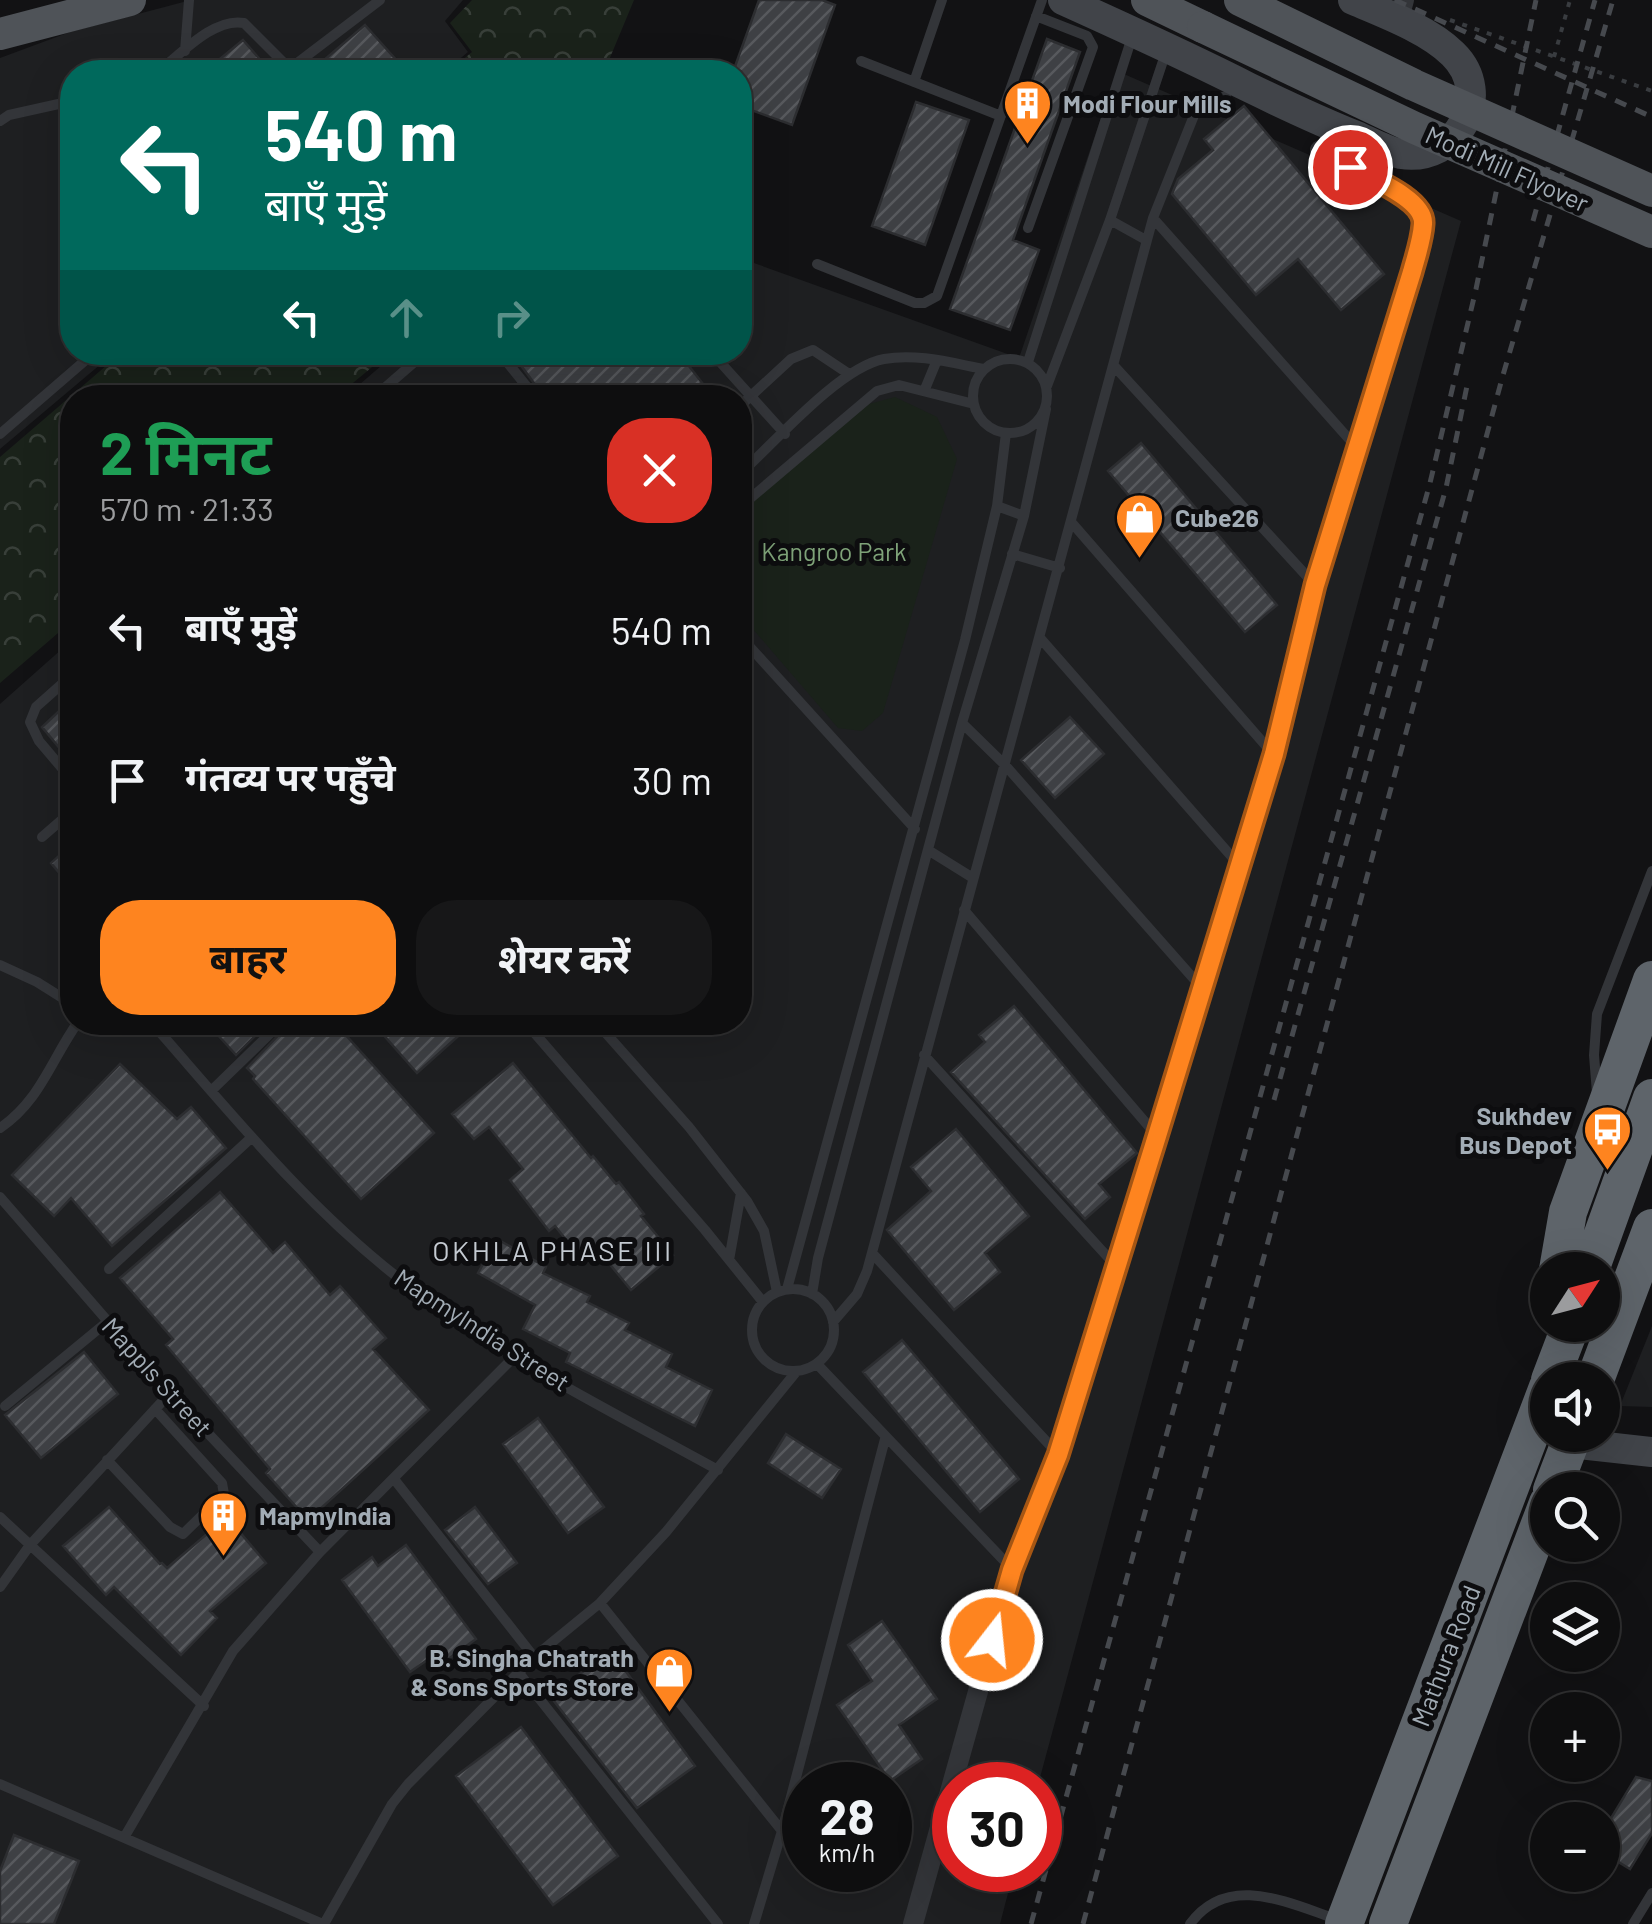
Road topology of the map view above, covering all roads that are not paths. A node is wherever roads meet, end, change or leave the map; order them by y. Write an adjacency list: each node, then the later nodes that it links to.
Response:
1 (130, 0): 12 (main road)
2 (189, 0): 14 (lane)
3 (380, 0): 17 (lane)
4 (942, 0): 19 (lane)
5 (1042, 0): 9 (lane)
6 (1147, 0): 29 (main road, Modi Mill Flyover, bridge)
7 (1240, 0): 25 (main road, Modi Mill Flyover, bridge)
8 (1353, 0): 10 (main road)
9 (1049, 8): 11 (main road); 22 (lane); 28 (lane)
10 (1402, 8): 13 (main road)
11 (1134, 32): 13 (main road); 33 (lane)
12 (0, 34)
13 (1168, 47): 27 (lane)
14 (186, 51): 15 (lane); 16 (lane)
15 (174, 60)
16 (281, 60)
17 (301, 60)
18 (861, 61): 19 (lane)
19 (914, 82): 22 (lane)
20 (1226, 96): 26 (lane)
21 (60, 103): 23 (lane)
22 (1001, 116): 31 (lane)
23 (0, 121)
24 (1320, 150): 52 (street)
25 (1652, 191)
26 (1153, 218): 30 (lane); 52 (lane)
27 (1110, 220): 30 (lane); 44 (lane)
28 (1028, 228)
29 (1652, 232)
30 (1146, 240): 38 (lane)
31 (817, 264)
32 (936, 360): 39 (lane); 40 (lane); 45 (lane)
33 (1028, 362): 39 (lane); 44 (lane)
34 (80, 365): 50 (lane)
35 (411, 365): 41 (lane)
36 (509, 365): 42 (lane)
37 (724, 365): 43 (lane)
38 (1115, 367): 57 (lane); 60 (lane)
39 (984, 369): 47 (lane)
40 (849, 374): 46 (lane); 51 (lane)
41 (389, 385)
42 (525, 385)
43 (743, 385)
44 (1047, 386): 48 (lane)
45 (925, 389): 47 (lane); 54 (lane)
46 (752, 395): 51 (lane)
47 (974, 404): 49 (lane)
48 (1046, 409): 49 (lane); 56 (lane)
49 (1006, 433): 55 (lane)
50 (0, 434)
51 (784, 434): 53 (lane)
52 (1357, 448): 60 (street)
53 (752, 463)
54 (752, 497)
55 (997, 506): 56 (lane); 69 (lane)
56 (1024, 516): 58 (lane)
57 (1072, 523): 59 (lane); 65 (lane)
58 (1012, 554): 59 (lane); 64 (lane)
59 (1060, 568): 61 (lane)
60 (1315, 585): 65 (street)
61 (1041, 638): 66 (lane); 72 (lane)
62 (752, 649): 69 (lane)
63 (60, 686): 67 (lane)
64 (962, 724): 66 (lane); 71 (lane)
65 (1274, 754): 72 (street)
66 (1005, 765): 74 (lane); 78 (lane)
67 (60, 766)
68 (60, 821): 70 (lane)
69 (915, 829): 101 (lane)
70 (42, 837)
71 (928, 850): 74 (lane); 102 (lane)
72 (1239, 865): 78 (street)
73 (1652, 871): 88 (lane)
74 (973, 878): 75 (lane)
75 (964, 910): 85 (lane); 90 (lane)
76 (0, 965): 79 (lane)
77 (1652, 980): 88 (highway)
78 (1202, 988): 90 (street)
79 (60, 996)
80 (71, 1035): 89 (lane)
81 (161, 1035): 86 (lane, MapmyIndia Street)
82 (269, 1035): 86 (lane)
83 (536, 1035): 98 (lane)
84 (608, 1035): 92 (lane)
85 (924, 1055): 97 (lane); 99 (lane)
86 (211, 1092): 91 (lane, MapmyIndia Street)
87 (1652, 1098): 96 (highway)
88 (1600, 1124): 95 (highway)
89 (0, 1128)
90 (1157, 1136): 99 (street)
91 (251, 1138): 100 (lane); 106 (lane, MapmyIndia Street)
92 (741, 1193): 98 (lane); 101 (lane)
93 (0, 1197): 104 (lane, Mappls Street)
94 (1652, 1228): 107 (highway)
95 (1561, 1252)
96 (1596, 1252)
97 (872, 1253): 105 (lane); 117 (lane)
98 (729, 1260): 103 (lane)
99 (1116, 1267): 117 (street)
100 (109, 1269)
101 (782, 1291): 102 (lane); 103 (lane)
102 (812, 1294): 105 (lane)
103 (762, 1302): 109 (lane)
104 (107, 1322): 110 (lane, Mappls Street); 111 (lane)
105 (833, 1322): 108 (lane)
106 (514, 1357): 119 (lane, MapmyIndia Street); 120 (lane)
107 (1601, 1362)
108 (817, 1364): 109 (lane); 114 (lane)
109 (796, 1372): 119 (lane)
110 (170, 1393): 112 (lane); 124 (lane, Mappls Street)
111 (5, 1406)
112 (155, 1409): 118 (lane); 118 (lane)
113 (1530, 1435): 136 (highway, Mathura Road)
114 (885, 1440): 125 (lane); 131 (lane)
115 (1620, 1447): 116 (main road)
116 (1652, 1452)
117 (1058, 1455): 125 (street)
118 (107, 1460): 122 (lane)
119 (718, 1470): 127 (lane)
120 (394, 1479): 124 (lane); 128 (lane)
121 (0, 1518): 122 (lane)
122 (30, 1545): 126 (lane); 130 (lane)
123 (1530, 1550): 142 (highway, Mathura Road)
124 (320, 1552): 130 (lane)
125 (1012, 1570): 140 (street)
126 (0, 1586)
127 (600, 1603): 128 (lane); 133 (lane)
128 (534, 1658): 129 (lane)
129 (518, 1673): 137 (lane); 138 (lane)
130 (204, 1706): 134 (lane)
131 (800, 1762)
132 (0, 1784): 134 (lane)
133 (782, 1830): 139 (lane)
134 (124, 1836): 137 (lane)
135 (1652, 1892): 143 (lane)
136 (1345, 1923): 141 (lane)
137 (323, 1924)
138 (718, 1924)
139 (754, 1924)
140 (913, 1924)
141 (1190, 1924)
142 (1388, 1924)
143 (1633, 1924)

